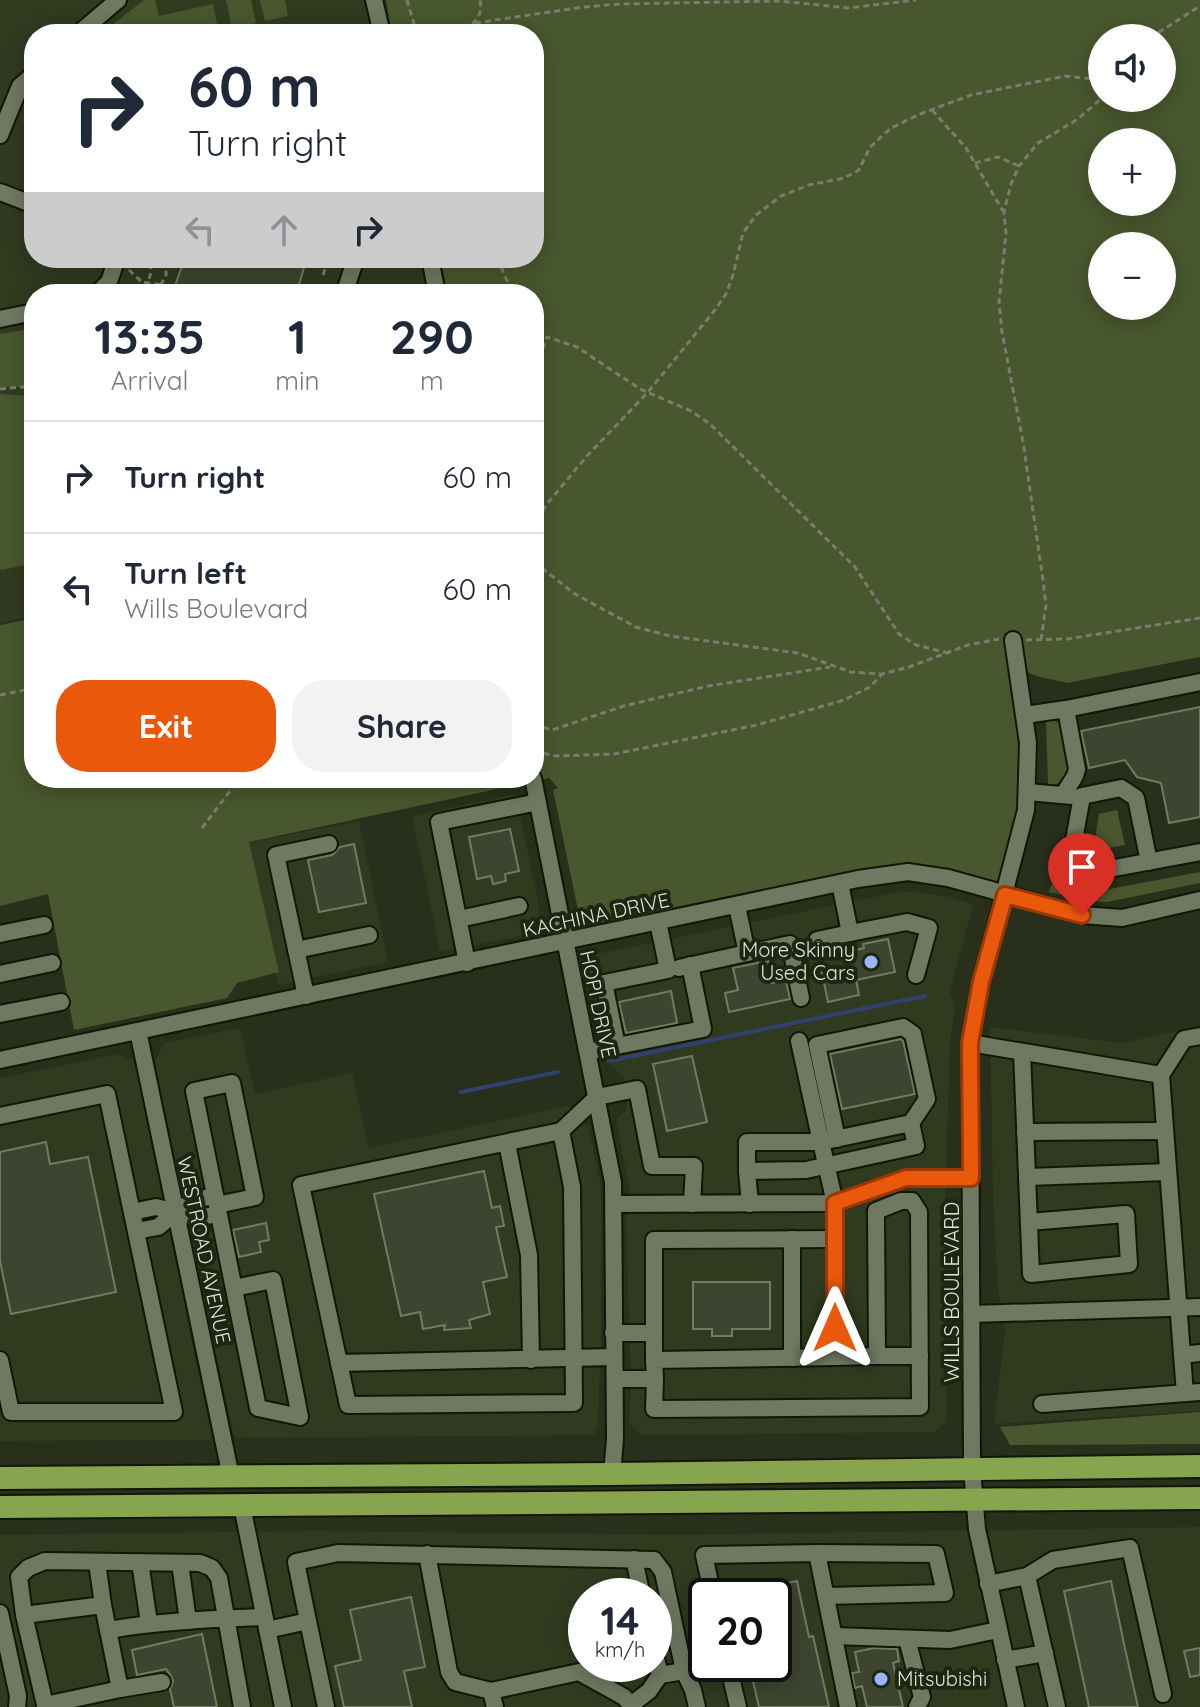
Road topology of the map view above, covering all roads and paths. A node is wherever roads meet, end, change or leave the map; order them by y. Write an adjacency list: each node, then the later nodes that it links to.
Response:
1 (118, 0): 9 (street)
2 (374, 0): 10 (street)
3 (407, 0): 11 (path)
4 (480, 0): 8 (path)
5 (916, 0): 6 (path)
6 (897, 2): 8 (path)
7 (1200, 6): 12 (path)
8 (475, 23)
9 (90, 24)
10 (380, 24)
11 (414, 24)
12 (1172, 24)
13 (1088, 78): 15 (path)
14 (24, 83): 17 (street)
15 (932, 110): 18 (path); 33 (path)
16 (1088, 110): 19 (path)
17 (2, 123)
18 (975, 163): 19 (path); 22 (path)
19 (1019, 166): 22 (path)
20 (0, 192): 21 (street)
21 (24, 201)
22 (1004, 212): 38 (path)
23 (127, 268): 27 (path)
24 (150, 268): 27 (path)
25 (325, 268): 26 (path)
26 (323, 275)
27 (147, 284)
28 (24, 314): 29 (street)
29 (0, 319)
30 (544, 346): 33 (path)
31 (24, 387): 32 (path)
32 (0, 389)
33 (648, 392): 34 (path); 39 (path)
34 (544, 509)
35 (544, 570): 40 (path)
36 (1200, 618): 38 (path)
37 (1013, 640): 38 (path); 39 (path); 46 (street, WILLS BOULEVARD)
38 (1041, 640)
39 (948, 653): 41 (path)
40 (834, 667): 41 (path); 47 (path)
41 (882, 674): 48 (path)
42 (1200, 682): 45 (street)
43 (24, 690): 44 (path)
44 (0, 695)
45 (1066, 709): 46 (street); 52 (street)
46 (1025, 715): 51 (street, WILLS BOULEVARD)
47 (544, 727)
48 (544, 753)
49 (232, 788): 55 (path)
50 (535, 788): 54 (street, HOPI DRIVE)
51 (1028, 792): 52 (street); 60 (street, WILLS BOULEVARD)
52 (1063, 795): 53 (street)
53 (1082, 796): 58 (street); 58 (street)
54 (538, 802): 64 (street); 71 (street, HOPI DRIVE)
55 (202, 828)
56 (329, 844): 72 (street)
57 (1200, 852): 58 (street)
58 (1149, 862)
59 (840, 883): 60 (street, KACHINA DRIVE); 63 (street, KACHINA DRIVE); 67 (street)
60 (1005, 895): 61 (street, KACHINA DRIVE); 87 (street, WILLS BOULEVARD)
61 (1200, 900)
62 (519, 906): 64 (street)
63 (737, 906): 65 (street, KACHINA DRIVE); 73 (street)
64 (459, 919): 75 (street)
65 (658, 922): 71 (street, KACHINA DRIVE); 77 (street)
66 (44, 925): 68 (street)
67 (850, 933): 70 (street); 79 (street)
68 (0, 934)
69 (369, 935): 72 (street)
70 (817, 940)
71 (565, 943): 75 (street, KACHINA DRIVE); 89 (street, HOPI DRIVE)
72 (296, 950): 80 (street)
73 (747, 953): 76 (street); 81 (street)
74 (52, 963): 78 (street)
75 (467, 963): 80 (street, KACHINA DRIVE)
76 (690, 965): 77 (street); 88 (street)
77 (668, 970): 88 (street)
78 (0, 974)
79 (916, 975)
80 (306, 996): 84 (street, KACHINA DRIVE)
81 (801, 998)
82 (61, 1002): 83 (street)
83 (0, 1014)
84 (138, 1031): 91 (street, KACHINA DRIVE); 112 (street, WESTROAD AVENUE)
85 (1200, 1036): 92 (street)
86 (799, 1041): 99 (street)
87 (970, 1043): 90 (street); 105 (street, WILLS BOULEVARD)
88 (617, 1046): 89 (street)
89 (588, 1052): 93 (street, HOPI DRIVE)
90 (1022, 1052): 92 (street); 98 (street)
91 (0, 1060)
92 (1161, 1075): 97 (street)
93 (597, 1097): 96 (street); 107 (street, HOPI DRIVE); 108 (street)
94 (0, 1116): 111 (street)
95 (911, 1123): 99 (street); 99 (street); 101 (street)
96 (561, 1131): 100 (street); 130 (street)
97 (1165, 1131): 98 (street); 103 (street)
98 (1025, 1132): 104 (street)
99 (829, 1141): 101 (street); 102 (street)
100 (507, 1143): 132 (street); 134 (street)
101 (826, 1166): 102 (street); 106 (street)
102 (747, 1171): 109 (street)
103 (1168, 1172): 104 (street); 119 (street)
104 (1027, 1177): 113 (street)
105 (971, 1178): 106 (street); 120 (street, WILLS BOULEVARD)
106 (835, 1203): 109 (street); 116 (street)
107 (614, 1204): 108 (street); 121 (street, HOPI DRIVE)
108 (692, 1204): 109 (street)
109 (750, 1204)
110 (217, 1205): 110 (street); 112 (street); 117 (street)
111 (132, 1212): 112 (street); 114 (street)
112 (176, 1212): 114 (street); 142 (street, WESTROAD AVENUE)
113 (1029, 1222): 113 (street)
114 (136, 1231): 131 (street)
115 (792, 1239): 116 (street); 122 (street); 129 (street)
116 (835, 1239): 128 (street)
117 (234, 1288): 117 (street)
118 (1200, 1307): 119 (street)
119 (1179, 1309): 120 (street); 124 (street)
120 (972, 1314): 140 (street, WILLS BOULEVARD)
121 (613, 1333): 122 (street); 127 (street, HOPI DRIVE)
122 (654, 1333): 133 (street)
123 (1200, 1353): 124 (street)
124 (1182, 1355): 137 (street)
125 (877, 1356): 126 (street); 126 (street); 128 (street)
126 (920, 1356): 136 (street)
127 (614, 1357): 130 (street); 135 (street, HOPI DRIVE)
128 (835, 1357): 129 (street)
129 (792, 1358): 133 (street)
130 (573, 1359): 132 (street); 134 (street)
131 (0, 1360)
132 (531, 1360): 134 (street)
133 (654, 1360): 136 (street)
134 (339, 1363)
135 (615, 1379): 136 (street); 141 (street, HOPI DRIVE)
136 (655, 1379)
137 (1193, 1393): 138 (street)
138 (1042, 1404)
139 (1200, 1466): 140 (highway)
140 (972, 1469): 141 (highway); 145 (street, WILLS BOULEVARD)
141 (612, 1474): 142 (highway)
142 (231, 1477): 143 (highway)
143 (0, 1478)
144 (1200, 1498): 145 (highway)
145 (974, 1500): 146 (highway); 157 (street, WILLS BOULEVARD)
146 (242, 1506): 147 (highway); 166 (street)
147 (0, 1507)
148 (817, 1553): 156 (street); 158 (street); 158 (street)
149 (427, 1554): 150 (street); 164 (street); 180 (street)
150 (634, 1559): 155 (street); 173 (street)
151 (97, 1562): 152 (street); 159 (street); 161 (street)
152 (140, 1562): 153 (street); 165 (street)
153 (180, 1563): 162 (street); 163 (street)
154 (1027, 1576): 157 (street); 171 (street); 179 (street)
155 (638, 1578)
156 (709, 1578)
157 (988, 1584): 168 (street, WILLS BOULEVARD)
158 (826, 1596): 169 (street)
159 (103, 1605): 161 (street); 167 (street)
160 (0, 1613): 182 (street)
161 (24, 1615): 178 (street)
162 (226, 1618): 163 (street); 166 (street); 183 (street)
163 (188, 1621): 165 (street)
164 (308, 1621): 166 (street); 185 (street)
165 (149, 1623): 167 (street)
166 (266, 1623): 184 (street)
167 (108, 1630): 178 (street)
168 (998, 1630): 170 (street); 172 (street, WILLS BOULEVARD)
169 (834, 1636): 170 (street); 188 (street)
170 (907, 1639): 189 (street)
171 (1045, 1653): 172 (street); 191 (street)
172 (1005, 1660): 190 (street, WILLS BOULEVARD)
173 (684, 1671): 174 (street); 186 (street)
174 (672, 1673)
175 (162, 1682): 178 (street)
176 (655, 1682): 181 (street)
177 (732, 1682): 187 (street)
178 (120, 1689)
179 (1163, 1694)
180 (493, 1699): 181 (street)
181 (632, 1706)
182 (17, 1707)
183 (242, 1707)
184 (283, 1707)
185 (326, 1707)
186 (697, 1707)
187 (738, 1707)
188 (848, 1707)
189 (917, 1707)
190 (1016, 1707)
191 (1057, 1707)

